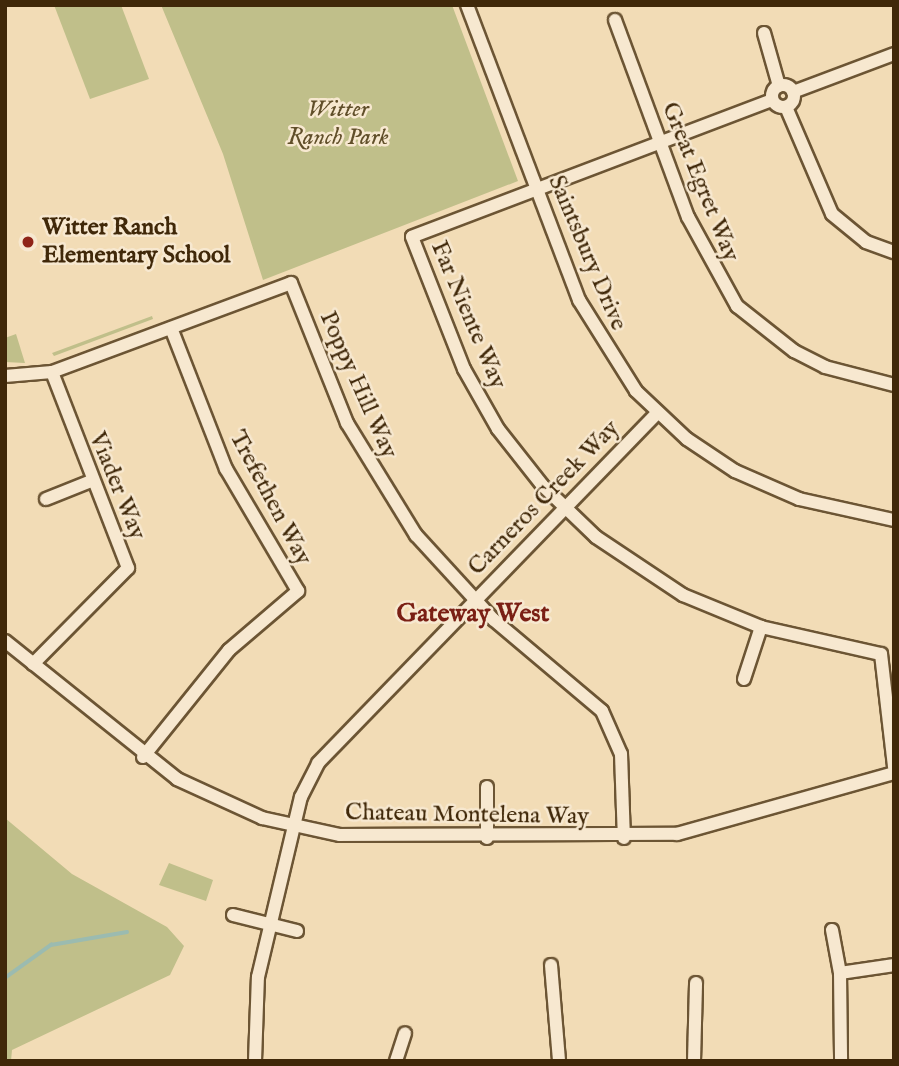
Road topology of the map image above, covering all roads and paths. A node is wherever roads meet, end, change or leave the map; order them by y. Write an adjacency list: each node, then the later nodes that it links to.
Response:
1 (467, 5): 10 (street, Saintsbury Drive)
2 (615, 20): 9 (street, Great Egret Way)
3 (764, 33): 5 (street)
4 (894, 54): 6 (street)
5 (779, 86): 6 (street); 7 (street)
6 (793, 92): 8 (street)
7 (772, 100): 8 (street); 9 (street, Far Niente Way)
8 (786, 107): 11 (street)
9 (661, 142): 10 (street, Far Niente Way); 15 (street, Great Egret Way)
10 (536, 190): 16 (street, Saintsbury Drive); 19 (street, Far Niente Way)
11 (894, 252)
12 (171, 328): 13 (street, Poppy Hill Way); 21 (street, Poppy Hill Way); 26 (street, Trefethen Way)
13 (52, 372): 14 (street, Poppy Hill Way); 17 (street, Viader Way)
14 (5, 376)
15 (894, 385)
16 (657, 413): 19 (street, Carneros Creek Way); 20 (street, Saintsbury Drive)
17 (91, 481): 18 (street); 24 (street, Viader Way)
18 (46, 499)
19 (565, 508): 21 (street, Carneros Creek Way); 22 (street, Far Niente Way)
20 (894, 520)
21 (474, 600): 30 (street, Carneros Creek Way); 32 (street, Poppy Hill Way)
22 (761, 627): 25 (street); 27 (street, Far Niente Way)
23 (5, 641): 24 (street, Chateau Montelena Way)
24 (33, 664): 26 (street, Chateau Montelena Way)
25 (744, 679)
26 (143, 757): 30 (street, Chateau Montelena Way)
27 (894, 767)
28 (894, 773): 32 (street, Chateau Montelena Way)
29 (487, 787): 31 (street)
30 (294, 827): 31 (street, Chateau Montelena Way); 34 (street, Carneros Creek Way)
31 (487, 838): 32 (street, Chateau Montelena Way)
32 (624, 838)
33 (233, 915): 34 (street)
34 (270, 926): 36 (street); 42 (street, Carneros Creek Way)
35 (832, 930): 39 (street)
36 (297, 931)
37 (551, 965): 44 (street)
38 (894, 965): 39 (street)
39 (840, 973): 46 (street)
40 (696, 983): 45 (street)
41 (405, 1033): 43 (street)
42 (255, 1061)
43 (396, 1061)
44 (559, 1061)
45 (694, 1061)
46 (841, 1061)

